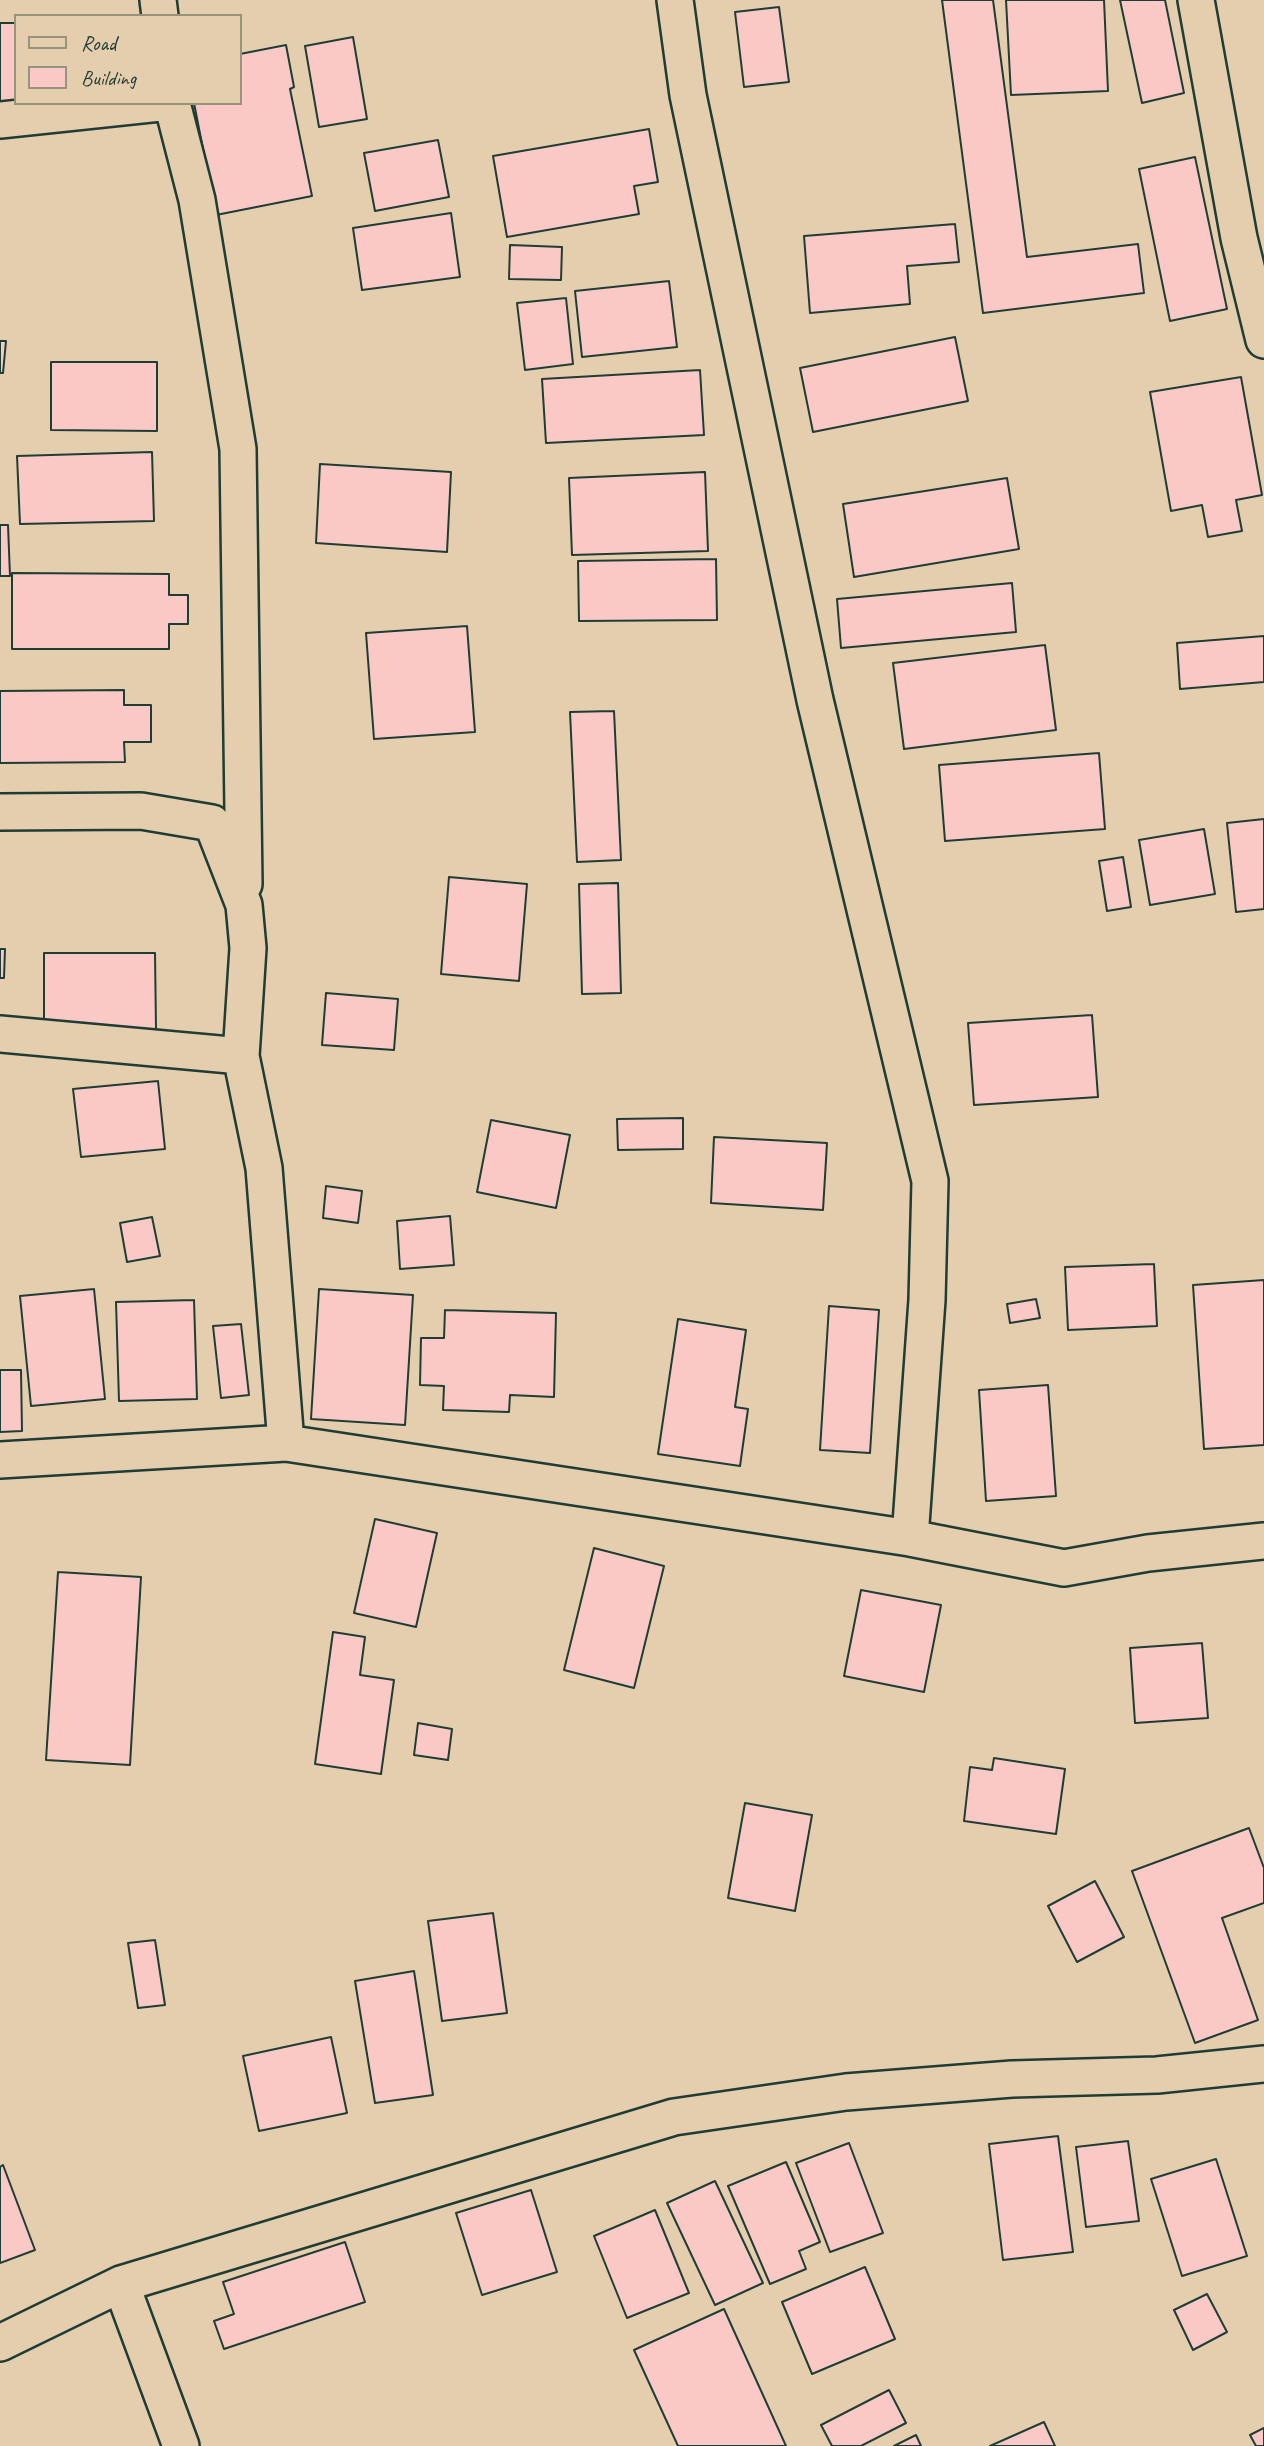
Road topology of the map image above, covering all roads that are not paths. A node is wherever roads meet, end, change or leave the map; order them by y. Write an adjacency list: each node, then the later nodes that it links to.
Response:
1 (675, 0): 13 (street)
2 (1196, 0): 6 (street)
3 (141, 105): 5 (street)
4 (173, 105): 8 (street)
5 (0, 120)
6 (1264, 340)
7 (0, 812): 8 (street)
8 (244, 905): 10 (street)
9 (0, 1034): 10 (street)
10 (241, 1056): 11 (street)
11 (286, 1443): 12 (street); 13 (street)
12 (0, 1460)
13 (910, 1538): 14 (street)
14 (1264, 1541)
15 (1264, 2064): 16 (street)
16 (121, 2284): 17 (street); 18 (street)
17 (0, 2343)
18 (181, 2446)

